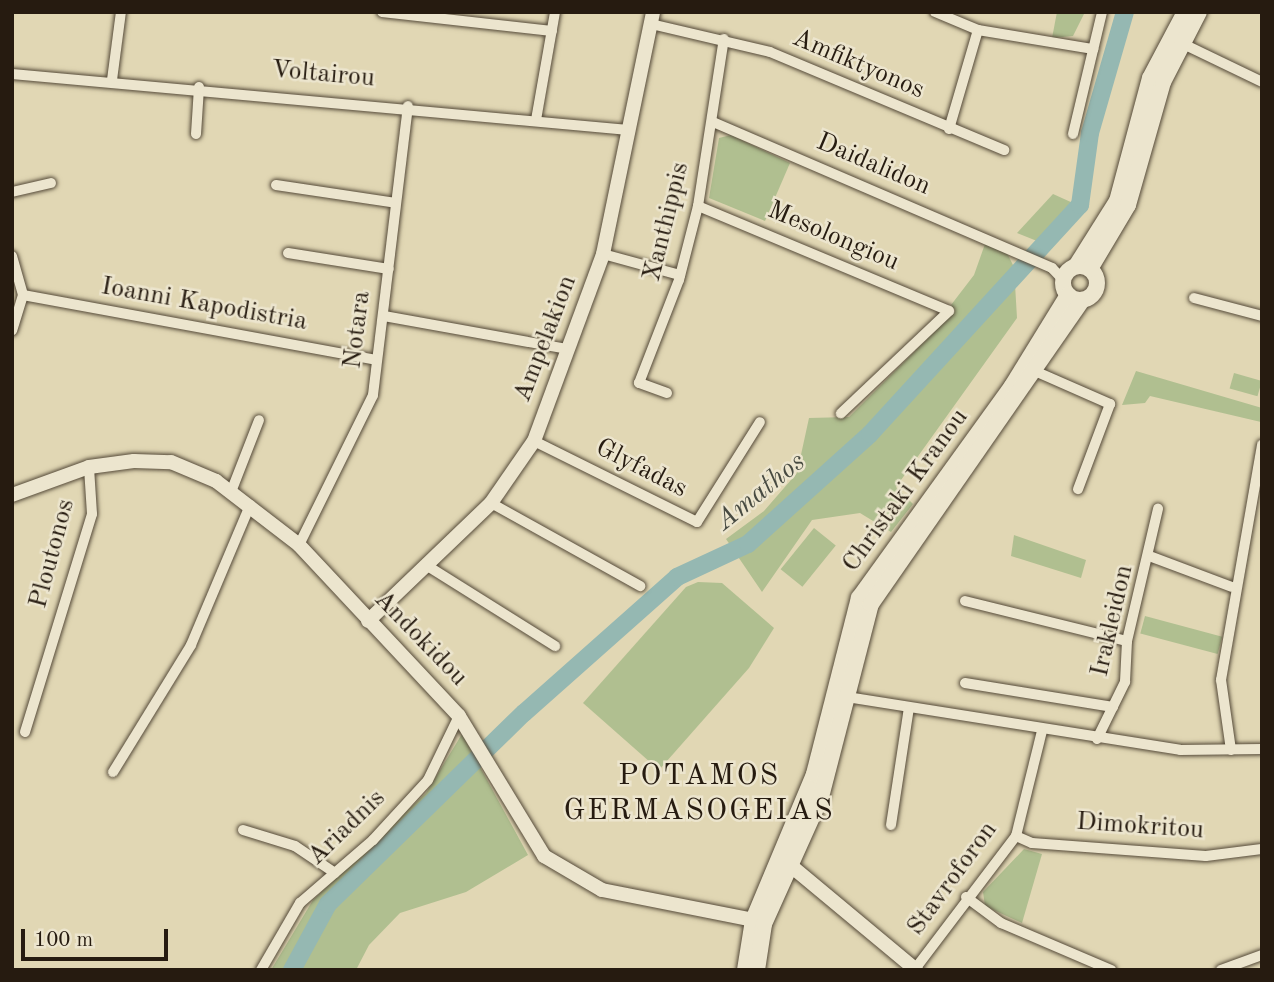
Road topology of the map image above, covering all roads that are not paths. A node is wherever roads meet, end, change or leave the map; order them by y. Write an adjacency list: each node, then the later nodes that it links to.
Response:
1 (121, 12): 16 (street)
2 (382, 12): 8 (street)
3 (555, 12): 11 (street)
4 (935, 12): 10 (street)
5 (1101, 12): 14 (street)
6 (1185, 12): 13 (main road, Christaki Kranou)
7 (1199, 12): 13 (main road, Christaki Kranou)
8 (488, 16): 11 (street)
9 (652, 18): 12 (street, Amfiktyonos); 23 (street, Ampelakion)
10 (978, 30): 14 (street); 22 (street)
11 (552, 31): 20 (street)
12 (724, 39): 21 (street, Xanthippis); 22 (street, Amfiktyonos)
13 (1175, 42): 17 (street); 37 (main road, Christaki Kranou)
14 (1093, 49): 25 (street)
15 (12, 74): 16 (street, Voltairou)
16 (112, 79): 18 (street, Voltairou)
17 (1262, 82)
18 (199, 86): 19 (street, Voltairou); 24 (street)
19 (408, 106): 20 (street, Voltairou); 30 (street, Notara)
20 (536, 120): 23 (street, Voltairou)
21 (713, 121): 31 (street, Xanthippis); 37 (street, Daidalidon)
22 (949, 129): 26 (street, Amfiktyonos)
23 (628, 130): 33 (street, Ampelakion)
24 (196, 134)
25 (1073, 134)
26 (1004, 150)
27 (51, 183): 29 (street)
28 (276, 185): 30 (street)
29 (12, 192)
30 (396, 203): 35 (street, Notara)
31 (698, 206): 36 (street, Xanthippis); 47 (street, Mesolongiou)
32 (288, 253): 35 (street)
33 (603, 254): 36 (street); 43 (street, Ampelakion)
34 (12, 256): 38 (street)
35 (388, 269): 40 (street, Notara)
36 (680, 275): 46 (street, Xanthippis)
37 (1072, 278): 45 (main road, Christaki Kranou); 83 (main road, Christaki Kranou)
38 (23, 295): 42 (street); 44 (street, Ioanni Kapodistria)
39 (1194, 298): 41 (street)
40 (383, 316): 43 (street); 44 (street, Notara)
41 (1262, 316)
42 (12, 330)
43 (568, 349): 50 (street, Ampelakion)
44 (376, 360): 59 (street, Notara)
45 (1037, 372): 53 (street); 69 (main road, Christaki Kranou)
46 (667, 393)
47 (841, 413)
48 (259, 420): 54 (street)
49 (760, 422): 50 (street, Glyfadas)
50 (534, 440): 56 (street, Ampelakion)
51 (1262, 445): 63 (street)
52 (89, 467): 54 (street, Andokidou); 55 (street, Andokidou); 74 (street, Ploutonos)
53 (1078, 489)
54 (231, 492): 57 (street, Andokidou)
55 (12, 495)
56 (491, 503): 61 (street, Ampelakion); 62 (street)
57 (250, 505): 59 (street, Andokidou); 78 (street)
58 (1158, 509): 60 (street, Irakleidon)
59 (299, 545): 65 (street, Andokidou)
60 (1152, 557): 63 (street); 66 (street, Irakleidon)
61 (429, 568): 65 (street, Ampelakion); 67 (street)
62 (640, 586)
63 (1233, 587): 77 (street)
64 (965, 601): 66 (street)
65 (368, 621): 72 (street, Andokidou)
66 (1127, 641): 70 (street, Irakleidon)
67 (555, 646)
68 (965, 682): 70 (street)
69 (847, 697): 71 (street); 83 (main road, Christaki Kranou)
70 (1113, 707): 75 (street, Irakleidon)
71 (909, 708): 73 (street); 79 (street)
72 (459, 716): 84 (street, Ariadnis); 86 (street, Andokidou)
73 (1042, 731): 75 (street); 81 (street, Stavroforon)
74 (25, 732)
75 (1097, 739): 77 (street)
76 (1262, 749): 77 (street)
77 (1231, 750)
78 (113, 772)
79 (891, 824)
80 (243, 831): 84 (street)
81 (1016, 836): 82 (street, Dimokritou); 85 (street, Stavroforon)
82 (1262, 849)
83 (783, 861): 86 (main road, Christaki Kranou); 88 (street); 91 (main road, Christaki Kranou)
84 (335, 873): 89 (street, Ariadnis)
85 (966, 897): 88 (street, Stavroforon); 92 (street)
86 (752, 920): 90 (main road, Christaki Kranou)
87 (1262, 955): 93 (street)
88 (916, 969)
89 (261, 970)
90 (745, 970)
91 (757, 970)
92 (1111, 970)
93 (1221, 970)

